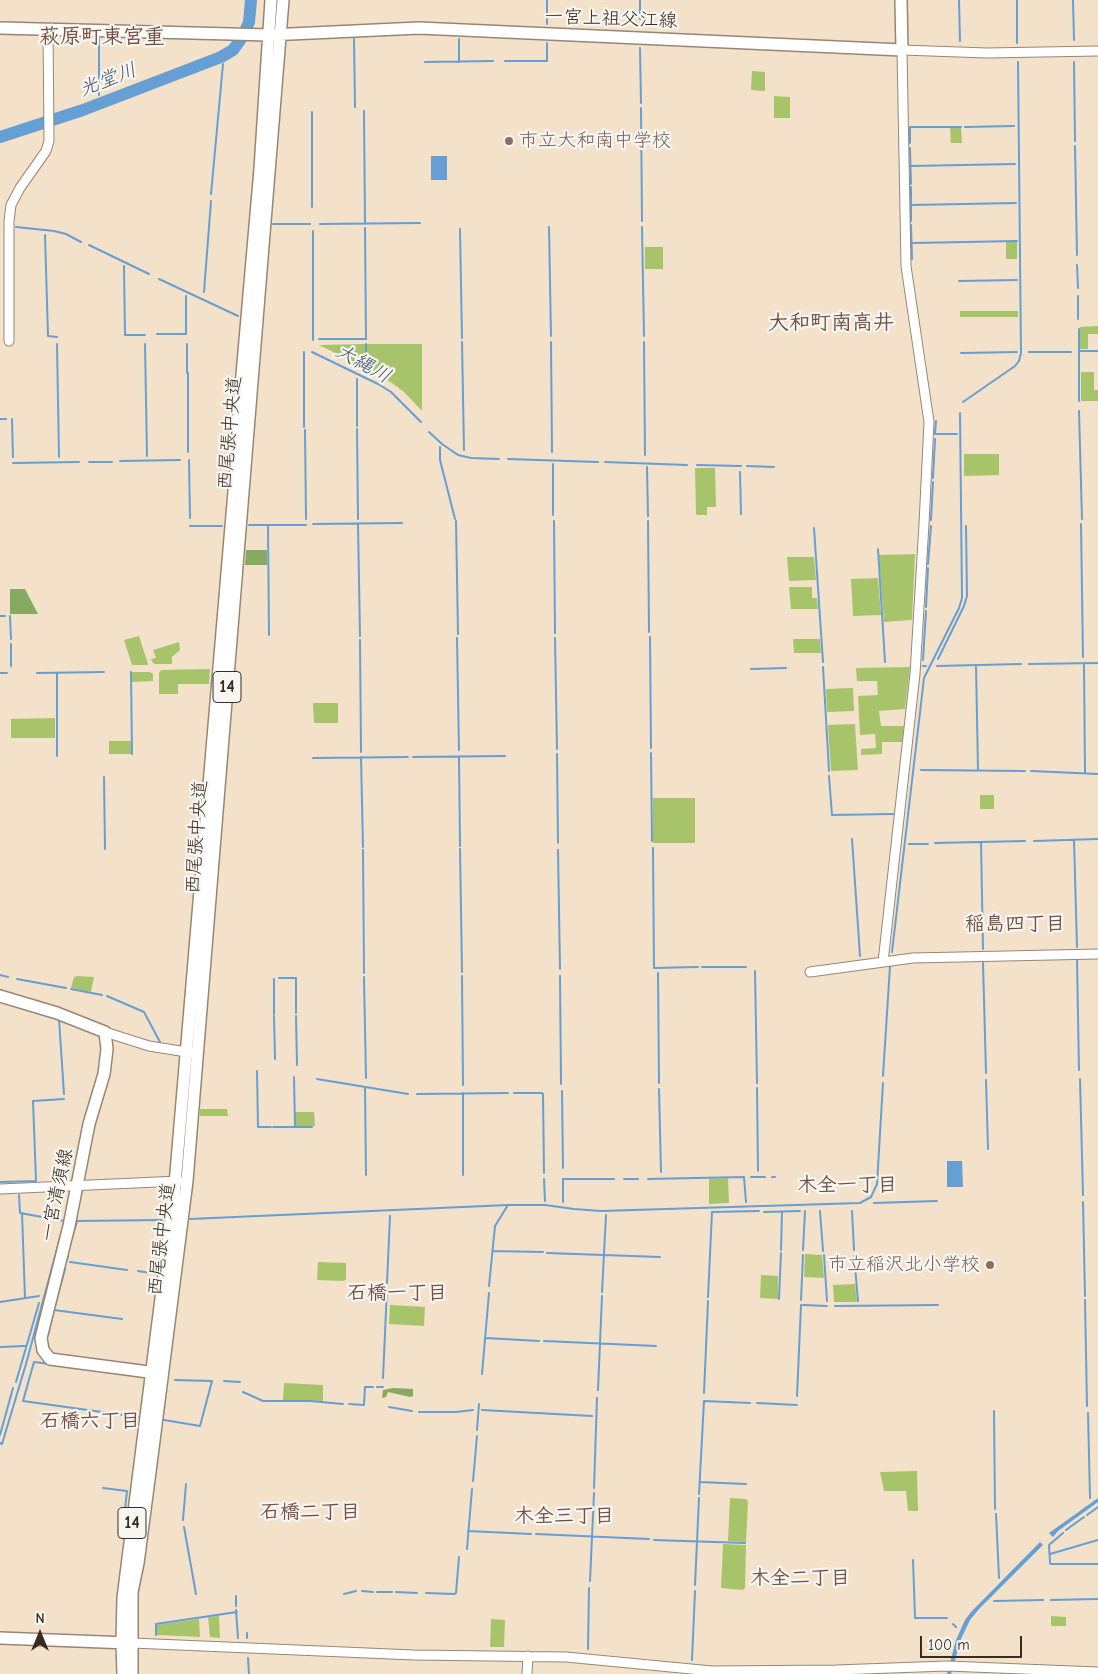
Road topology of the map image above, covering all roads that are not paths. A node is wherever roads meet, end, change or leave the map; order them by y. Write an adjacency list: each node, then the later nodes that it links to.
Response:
1 (271, 0): 6 (main road, 西尾張中央道 / 14)
2 (283, 0): 6 (main road, 西尾張中央道 / 14)
3 (901, 0): 7 (main road)
4 (0, 28): 5 (main road, 一宮上祖父江線)
5 (48, 29): 6 (main road, 一宮上祖父江線); 9 (street)
6 (275, 34): 7 (main road, 一宮上祖父江線); 15 (main road, 西尾張中央道 / 14); 16 (main road, 西尾張中央道 / 14)
7 (902, 50): 8 (street); 11 (street)
8 (1098, 51)
9 (9, 341)
10 (1098, 954): 11 (street)
11 (884, 962): 12 (street)
12 (810, 972)
13 (0, 996): 14 (main road)
14 (105, 1032): 15 (street); 19 (main road, 一宮清須線)
15 (186, 1052): 16 (street); 17 (main road, 西尾張中央道 / 14)
16 (198, 1054): 18 (main road, 西尾張中央道 / 14)
17 (175, 1181): 18 (street); 19 (street); 21 (main road, 西尾張中央道 / 14)
18 (187, 1181): 22 (main road, 西尾張中央道 / 14)
19 (78, 1186): 20 (street); 21 (main road, 一宮清須線)
20 (0, 1189)
21 (151, 1373): 22 (main road, 一宮清須線); 24 (main road, 西尾張中央道 / 14)
22 (163, 1374): 24 (main road, 西尾張中央道 / 14)
23 (0, 1638): 24 (main road)
24 (127, 1643): 25 (street); 27 (main road, 西尾張中央道 / 14); 28 (main road, 西尾張中央道 / 14)
25 (528, 1656): 26 (street); 29 (street)
26 (1098, 1672)
27 (123, 1674)
28 (132, 1674)
29 (527, 1674)

